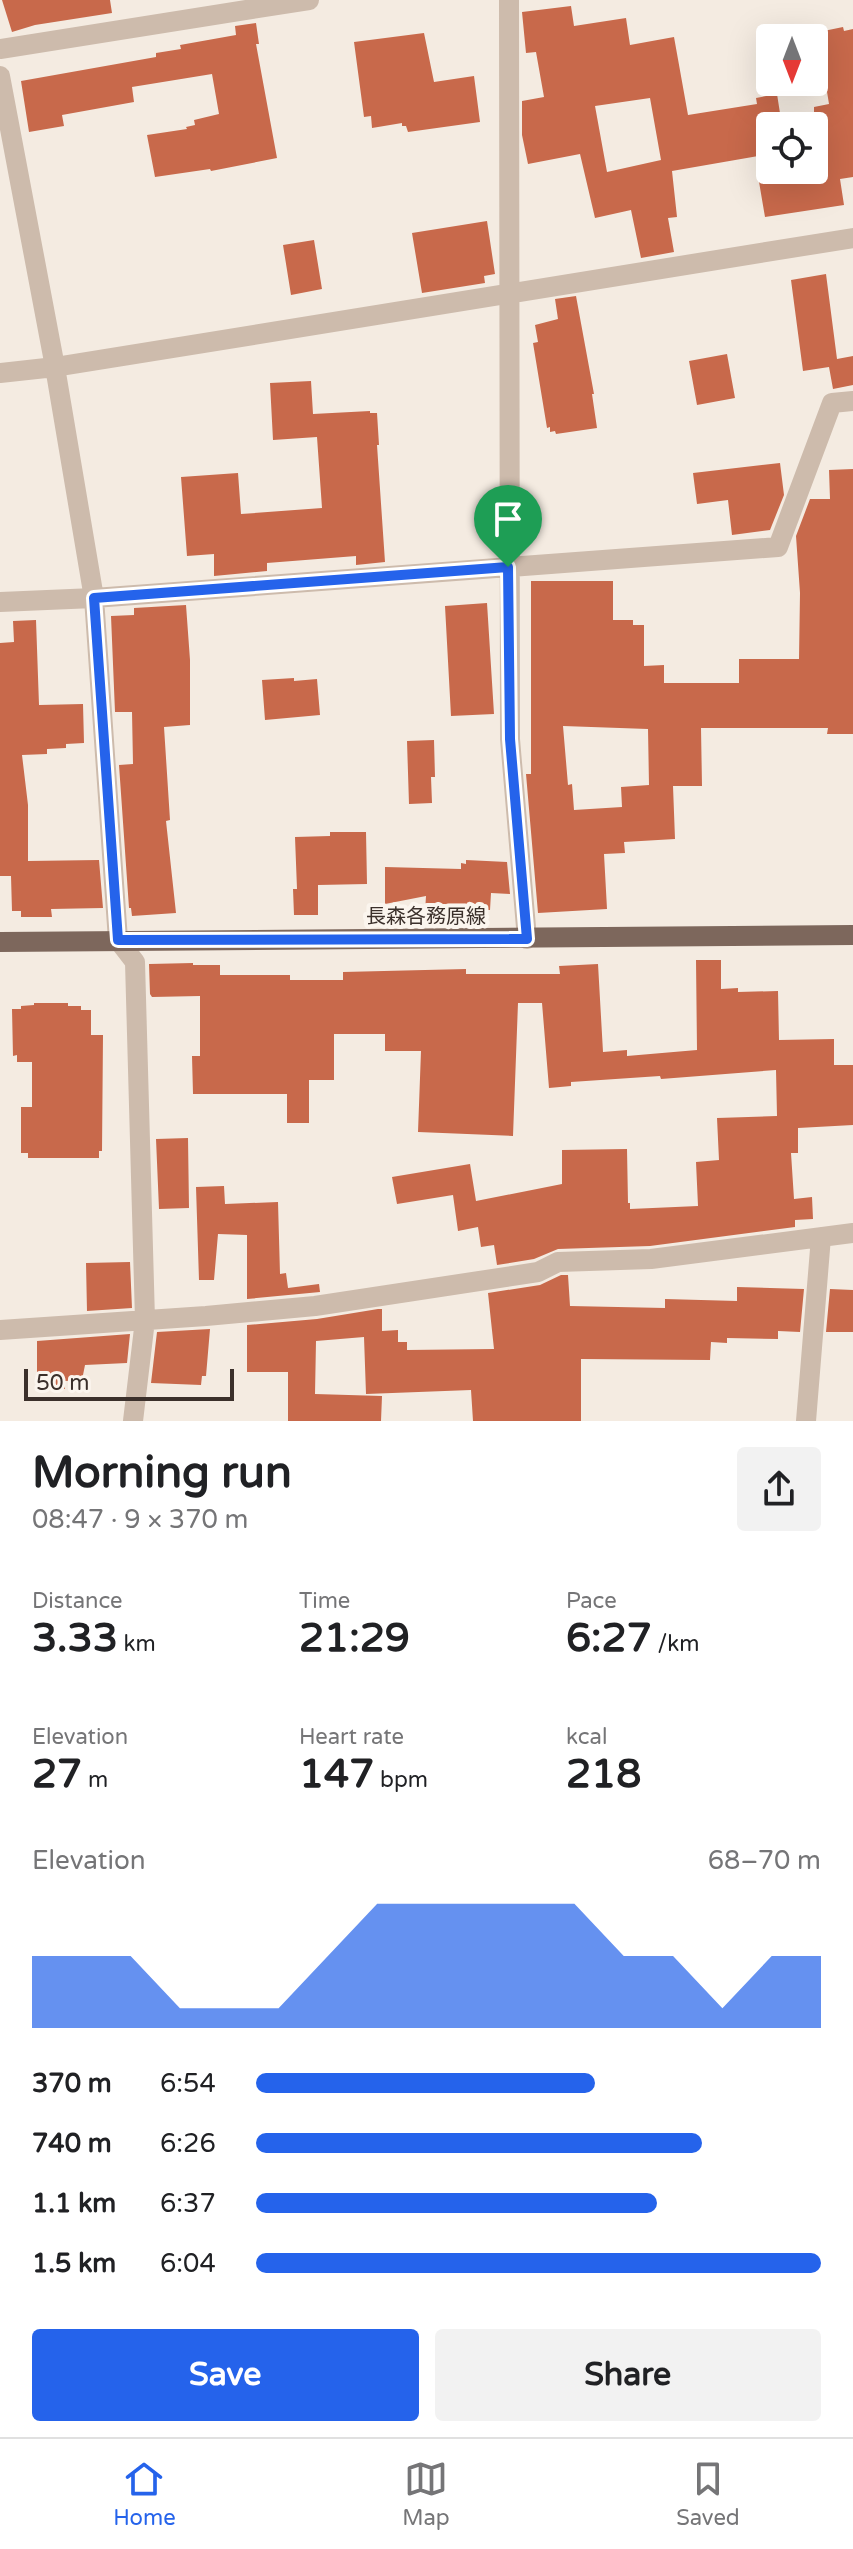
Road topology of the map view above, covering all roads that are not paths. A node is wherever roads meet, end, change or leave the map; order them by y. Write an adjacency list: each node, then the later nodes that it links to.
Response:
1 (309, 0): 3 (street)
2 (509, 0): 7 (street)
3 (0, 49)
4 (0, 76): 5 (street)
5 (10, 181): 8 (street)
6 (853, 238): 7 (street)
7 (509, 293): 8 (street); 11 (street)
8 (55, 367): 9 (street); 12 (street)
9 (0, 373)
10 (853, 401): 11 (street)
11 (508, 567): 12 (street); 15 (street)
12 (94, 598): 13 (street); 16 (street)
13 (0, 602)
14 (853, 935): 15 (main road, 長森各務原線)
15 (527, 939): 16 (main road, 長森各務原線)
16 (118, 940): 17 (main road, 長森各務原線); 20 (street)
17 (0, 942)
18 (853, 1233): 19 (street)
19 (821, 1237): 20 (street); 23 (street)
20 (145, 1320): 21 (street); 22 (street)
21 (0, 1330)
22 (133, 1421)
23 (806, 1421)

